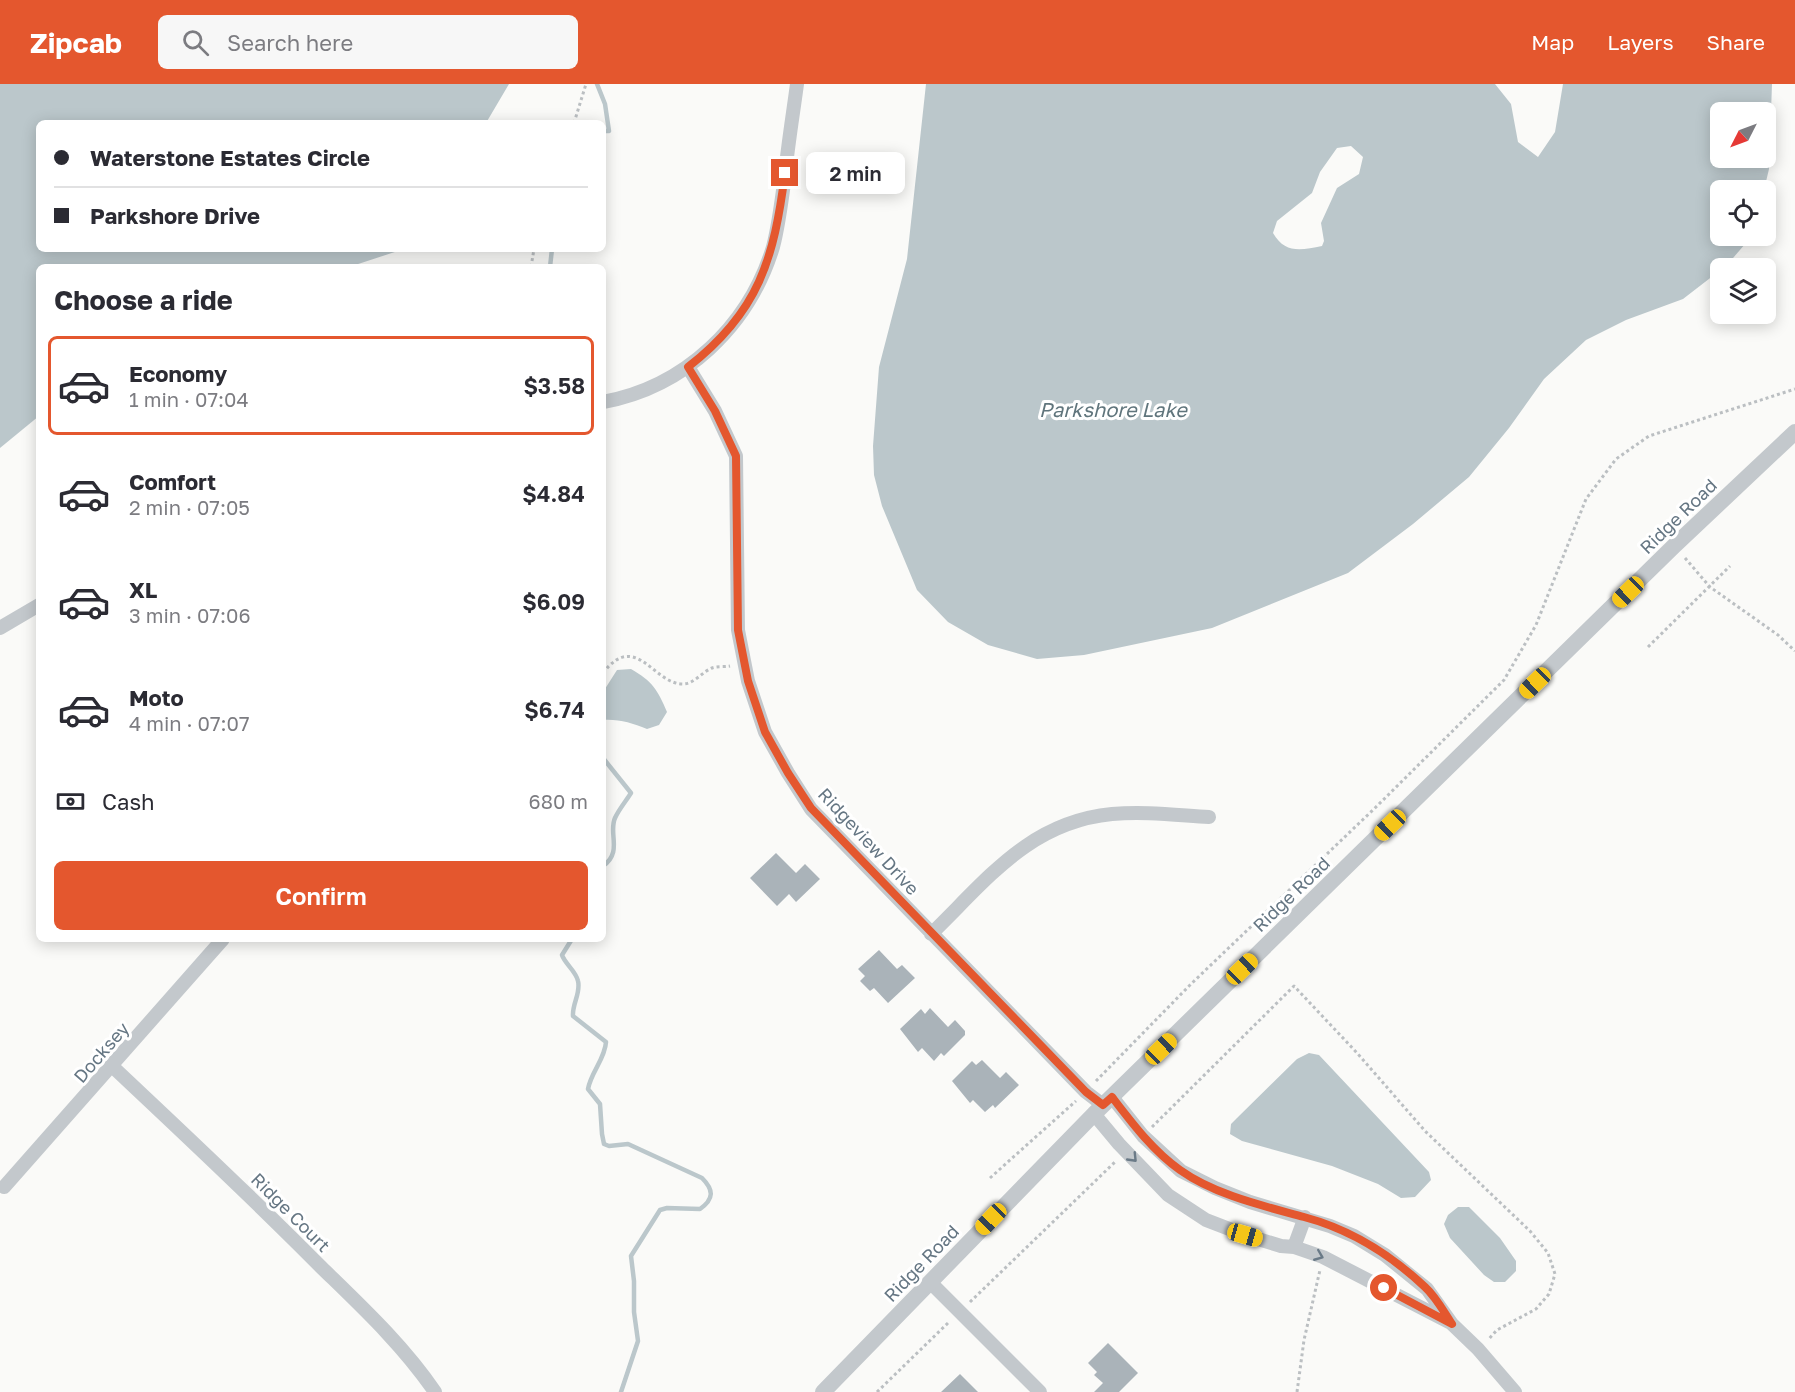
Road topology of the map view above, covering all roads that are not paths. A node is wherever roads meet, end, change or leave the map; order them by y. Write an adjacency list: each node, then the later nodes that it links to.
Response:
1 (797, 84): 2 (street)
2 (688, 367): 3 (street); 8 (street, Ridgeview Drive)
3 (606, 401)
4 (1795, 432): 11 (street, Ridge Road)
5 (36, 607): 6 (street)
6 (0, 628)
7 (1209, 817): 8 (street)
8 (931, 934): 11 (street, Ridgeview Drive)
9 (220, 942): 10 (street, Docksey)
10 (113, 1067): 12 (street, Docksey); 17 (street, Ridge Court)
11 (1103, 1106): 13 (street); 14 (street, one-way to 14); 15 (street, Ridge Road)
12 (4, 1187)
13 (1305, 1217): 14 (street); 16 (street)
14 (1294, 1247): 16 (street, one-way to 16)
15 (931, 1283): 18 (street, Ridge Road); 19 (street)
16 (1452, 1324): 20 (street)
17 (435, 1392)
18 (823, 1392)
19 (1040, 1392)
20 (1515, 1392)

